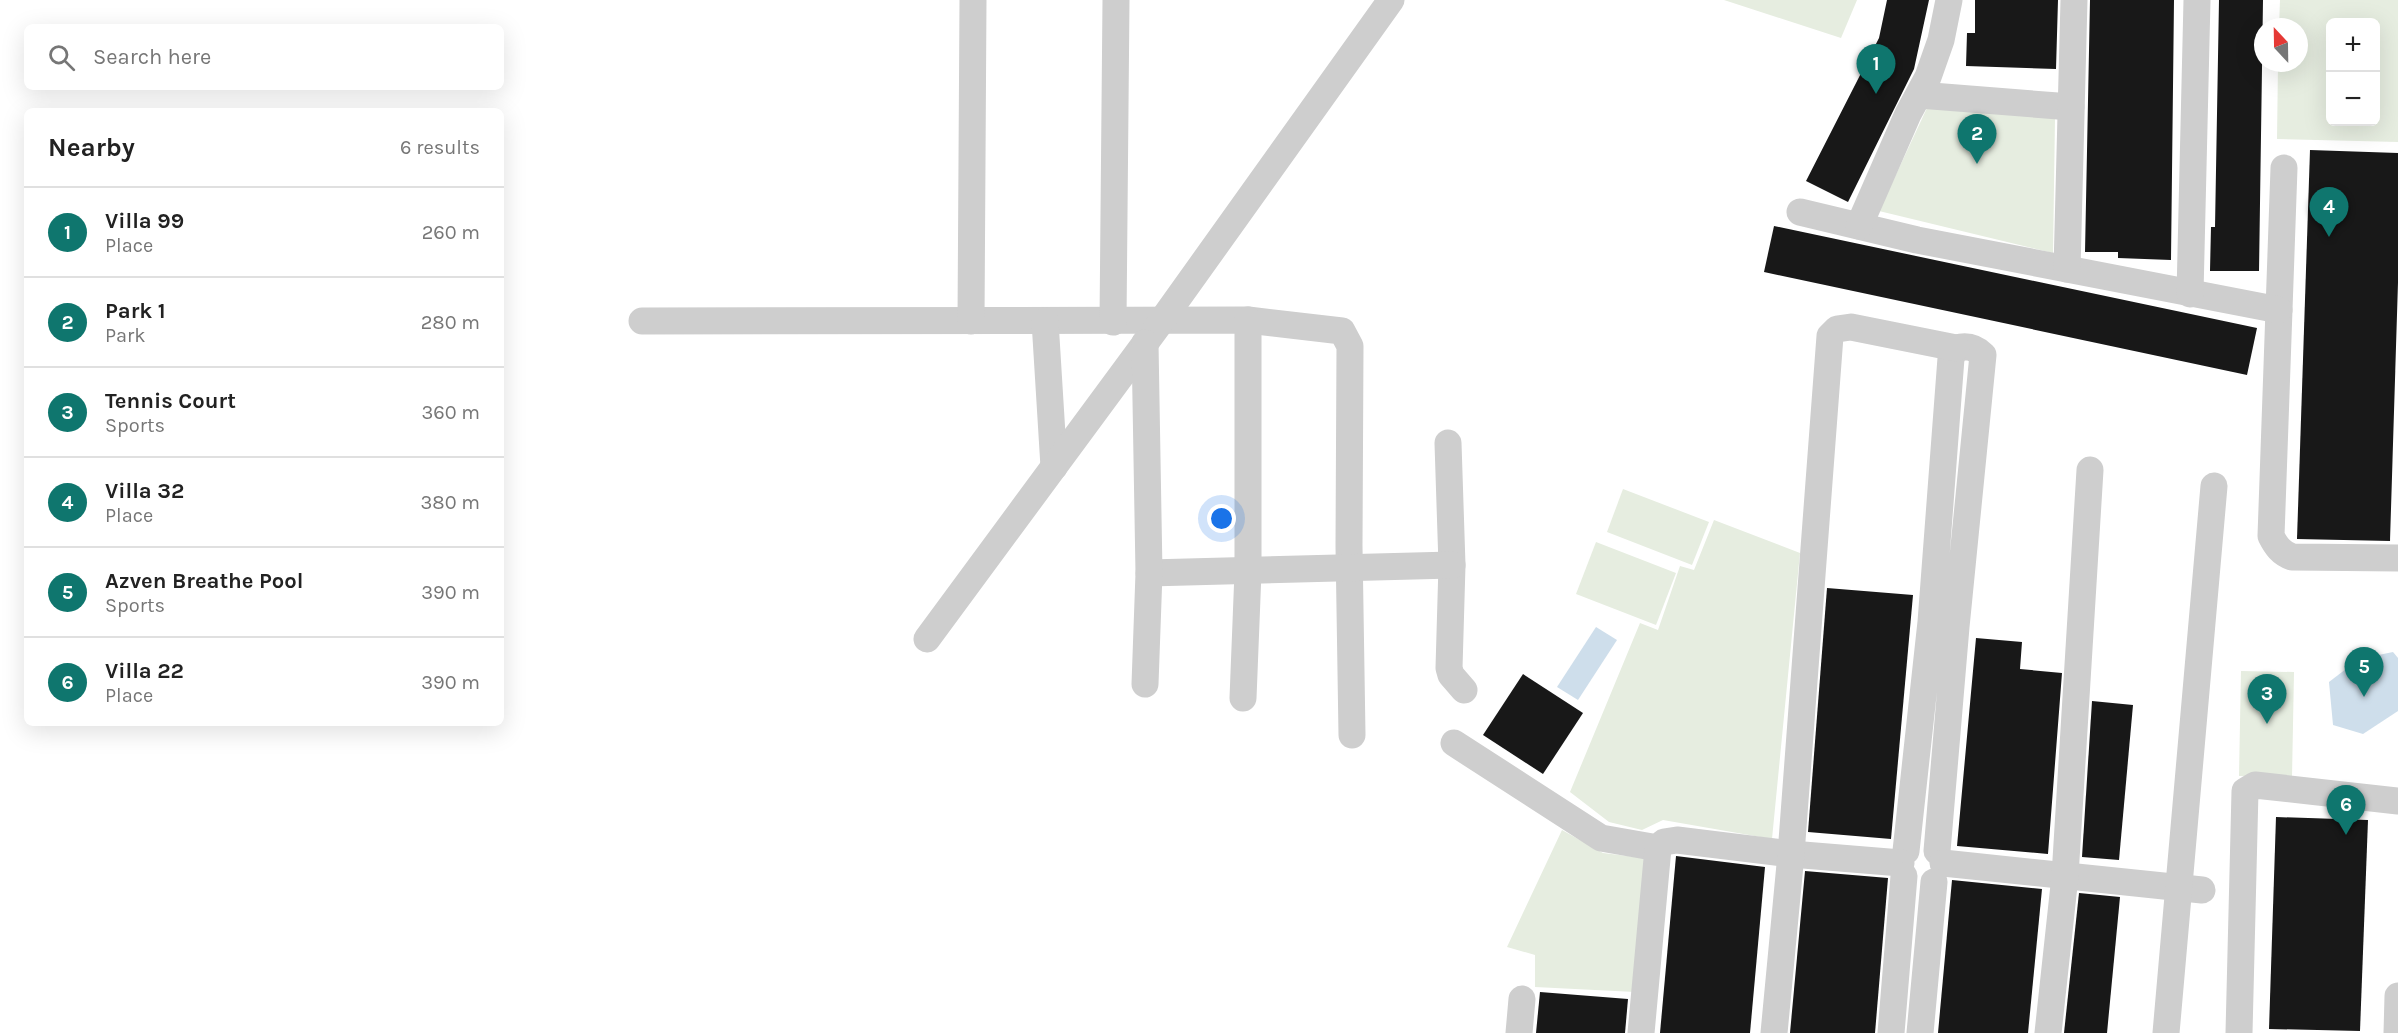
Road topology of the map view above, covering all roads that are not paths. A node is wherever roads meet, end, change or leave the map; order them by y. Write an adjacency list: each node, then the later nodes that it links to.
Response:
1 (973, 0): 18 (street)
2 (1116, 0): 20 (street)
3 (1390, 0): 15 (street)
4 (1949, 0): 7 (street)
5 (2074, 0): 8 (street)
6 (2197, 0): 13 (street)
7 (1919, 95): 8 (street); 11 (street)
8 (2071, 107): 12 (street)
9 (2284, 168): 14 (street)
10 (1800, 212): 11 (street)
11 (1859, 226): 12 (street)
12 (2067, 269): 13 (street)
13 (2190, 294): 14 (street)
14 (2279, 310): 26 (street)
15 (1163, 319): 16 (street); 20 (street); 21 (street)
16 (1248, 320): 28 (street); 29 (street)
17 (642, 321): 18 (street)
18 (971, 321): 19 (street)
19 (1045, 321): 20 (street); 23 (street)
20 (1113, 322)
21 (1145, 344): 23 (street); 30 (street)
22 (1448, 442): 27 (street)
23 (1054, 467): 32 (street)
24 (2090, 470): 43 (street)
25 (2214, 486): 44 (street)
26 (2398, 558)
27 (1452, 565): 28 (street); 34 (street)
28 (1349, 568): 29 (street); 36 (street)
29 (1248, 572): 30 (street); 35 (street)
30 (1149, 573): 33 (street)
31 (1943, 624): 40 (street); 41 (street); 42 (street)
32 (927, 639)
33 (1145, 684)
34 (1464, 690)
35 (1243, 698)
36 (1352, 735)
37 (1454, 743): 39 (street)
38 (2398, 801): 54 (street)
39 (1658, 848): 40 (street); 48 (street)
40 (1791, 854): 41 (street); 49 (street)
41 (1904, 864): 42 (street); 42 (street); 50 (street)
42 (1938, 865): 43 (street); 51 (street)
43 (2065, 876): 44 (street); 52 (street)
44 (2191, 889): 53 (street)
45 (2398, 996): 55 (street)
46 (1522, 999): 47 (street)
47 (1519, 1033)
48 (1641, 1033)
49 (1774, 1033)
50 (1890, 1033)
51 (1920, 1033)
52 (2048, 1033)
53 (2166, 1033)
54 (2239, 1033)
55 (2397, 1033)

